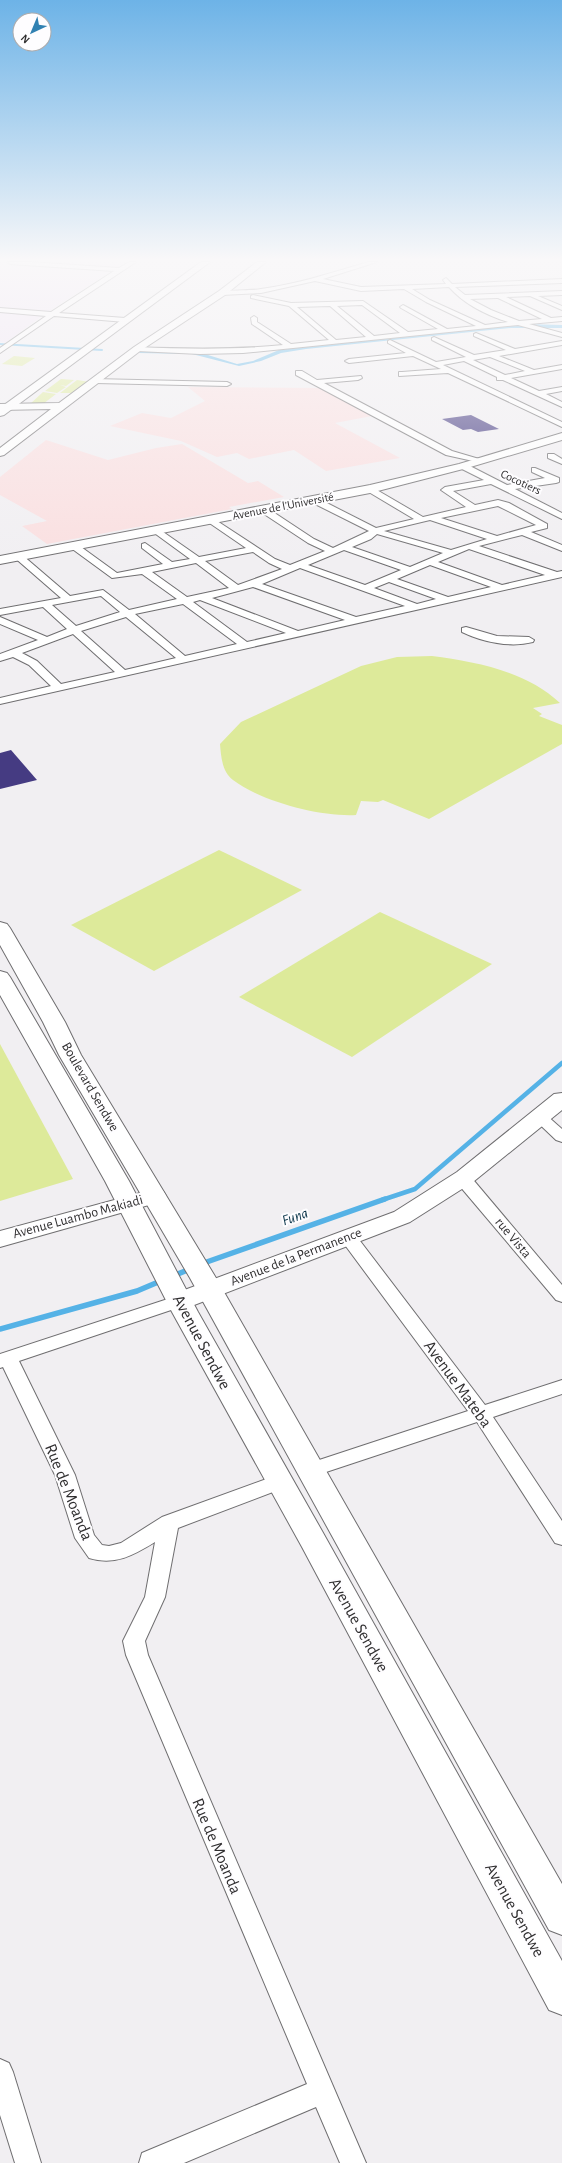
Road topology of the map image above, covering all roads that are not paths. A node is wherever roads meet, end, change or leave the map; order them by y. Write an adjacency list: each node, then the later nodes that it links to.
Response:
1 (55, 363): 26 (highway)
2 (60, 363): 26 (highway)
3 (120, 363): 18 (street)
4 (441, 363): 8 (street)
5 (473, 363): 16 (street)
6 (512, 363): 12 (street)
7 (543, 363): 10 (street)
8 (435, 364): 11 (street)
9 (562, 367): 10 (street)
10 (553, 368): 12 (street); 13 (street)
11 (447, 371): 15 (street); 20 (street)
12 (533, 372): 16 (street)
13 (562, 372)
14 (300, 373): 19 (street)
15 (402, 374)
16 (503, 377): 20 (street); 23 (street)
17 (358, 378): 19 (street)
18 (96, 381): 21 (street); 25 (street)
19 (317, 382): 31 (street)
20 (471, 383): 27 (street)
21 (227, 384)
22 (562, 389): 23 (street)
23 (536, 394): 24 (street)
24 (562, 405)
25 (63, 406): 26 (street); 29 (street)
26 (2, 407)
27 (562, 426)
28 (562, 436): 31 (street, Avenue de l’Université)
29 (0, 453)
30 (551, 456): 32 (street)
31 (482, 461): 33 (street, Avenue de l’Université)
32 (562, 462)
33 (466, 468): 36 (street, Cocotiers); 39 (street, Avenue de l’Université)
34 (535, 470): 35 (street)
35 (553, 479): 37 (street); 38 (street)
36 (492, 481): 38 (street, Cocotiers); 41 (street)
37 (562, 483)
38 (505, 488): 43 (street, Cocotiers)
39 (370, 489): 40 (street, Avenue de l’Université); 45 (street)
40 (316, 501): 42 (street, Avenue de l’Université); 48 (street)
41 (473, 508): 44 (street); 49 (street)
42 (264, 510): 46 (street, Avenue de l’Université); 57 (street)
43 (560, 513)
44 (448, 514): 45 (street); 50 (street)
45 (425, 518): 48 (street); 50 (street)
46 (211, 520): 47 (street, Avenue de l’Université); 56 (street)
47 (156, 530): 51 (street, Avenue de l’Université); 61 (street)
48 (376, 531): 54 (street); 58 (street)
49 (523, 532): 50 (street); 55 (street)
50 (494, 538): 53 (street)
51 (74, 546): 59 (street, Avenue de l’Université); 66 (street)
52 (145, 546): 63 (street)
53 (468, 546): 58 (street); 67 (street)
54 (344, 547): 57 (street); 65 (street)
55 (562, 548)
56 (254, 549): 61 (street); 64 (street)
57 (332, 551): 64 (street)
58 (452, 553): 62 (street)
59 (18, 556): 60 (street, Avenue de l’Université); 74 (street)
60 (0, 560)
61 (199, 560): 63 (street); 72 (street)
62 (430, 562): 65 (street); 71 (street)
63 (171, 566): 66 (street)
64 (296, 567): 69 (street); 70 (street)
65 (410, 570): 68 (street)
66 (145, 571): 75 (street)
67 (559, 575): 71 (street)
68 (389, 579): 70 (street); 76 (street)
69 (254, 584): 72 (street); 83 (street)
70 (366, 588): 79 (street)
71 (503, 588): 76 (street)
72 (237, 589): 73 (street)
73 (201, 597): 75 (street); 86 (street)
74 (68, 599): 78 (street); 81 (street)
75 (184, 600): 81 (street); 89 (street)
76 (447, 600): 79 (street)
77 (0, 604): 80 (street)
78 (45, 604): 80 (street); 84 (street)
79 (416, 607): 83 (street)
80 (4, 612)
81 (127, 613): 84 (street); 92 (street)
82 (0, 620): 87 (street)
83 (357, 621): 86 (street)
84 (74, 630): 87 (street); 93 (street)
85 (466, 630): 88 (street)
86 (297, 634): 89 (street)
87 (47, 640): 90 (street)
88 (529, 640)
89 (246, 646): 92 (street)
90 (13, 654): 91 (street); 94 (street)
91 (0, 658)
92 (184, 660): 93 (street)
93 (123, 674): 94 (street)
94 (59, 688): 95 (street)
95 (0, 701)
96 (0, 928): 102 (highway, Boulevard Sendwe)
97 (0, 977): 103 (highway, Boulevard Sendwe)
98 (562, 1099): 99 (street, Avenue de la Permanence)
99 (540, 1117): 100 (street); 101 (street, Avenue de la Permanence)
100 (562, 1137)
101 (464, 1180): 104 (street, Avenue de la Permanence); 110 (street, rue Vista)
102 (156, 1196): 103 (street, Avenue Luambo Makiadi); 106 (highway, Boulevard Sendwe)
103 (128, 1203): 105 (street, Avenue Luambo Makiadi); 107 (highway, Boulevard Sendwe)
104 (348, 1237): 108 (street, Avenue de la Permanence); 113 (street, Avenue Mateba)
105 (0, 1239)
106 (182, 1245): 108 (highway, Avenue Sendwe)
107 (156, 1255): 109 (highway, Avenue Sendwe)
108 (206, 1285): 109 (street, Avenue de la Permanence); 114 (highway, Avenue Sendwe)
109 (176, 1293): 111 (street, Avenue de la Permanence); 115 (highway, Avenue Sendwe)
110 (562, 1296)
111 (4, 1359): 116 (street, Rue de Moanda)
112 (562, 1387): 113 (street)
113 (481, 1414): 114 (street); 117 (street, Avenue Mateba)
114 (311, 1470): 118 (highway, Avenue Sendwe)
115 (279, 1482): 116 (street, Rue de Moanda); 119 (highway, Avenue Sendwe)
116 (169, 1523): 121 (street, Rue de Moanda)
117 (562, 1537)
118 (562, 1918)
119 (562, 1997)
120 (0, 2072): 122 (street)
121 (322, 2091): 123 (street); 124 (street, Rue de Moanda)
122 (28, 2163)
123 (152, 2163)
124 (353, 2163)

